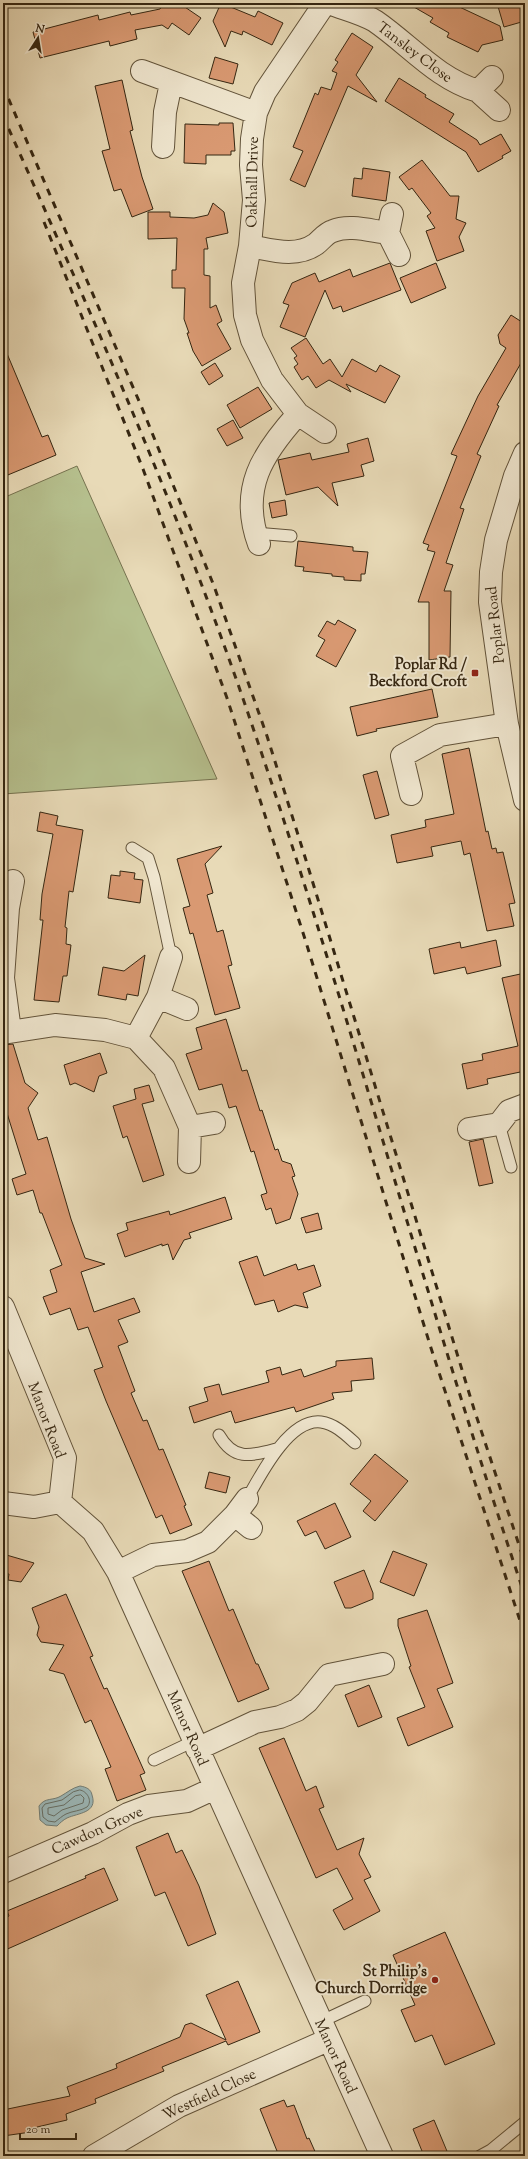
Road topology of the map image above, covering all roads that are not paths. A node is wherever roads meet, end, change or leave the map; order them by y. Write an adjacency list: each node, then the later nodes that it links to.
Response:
1 (325, 3): 6 (street, Oakhall Drive)
2 (329, 3): 5 (street, Tansley Close)
3 (142, 71): 4 (street)
4 (171, 83): 6 (street); 7 (street)
5 (499, 110)
6 (256, 113): 8 (street, Oakhall Drive)
7 (163, 147)
8 (250, 246): 9 (street); 10 (street, Oakhall Drive)
9 (399, 255)
10 (298, 414): 11 (street, Oakhall Drive); 14 (street)
11 (325, 432)
12 (524, 455): 15 (street, Poplar Road)
13 (291, 536): 14 (lane)
14 (257, 538)
15 (507, 724): 16 (street); 17 (street, Poplar Road)
16 (411, 794)
17 (525, 800)
18 (132, 848): 21 (lane)
19 (13, 881): 20 (street)
20 (5, 908): 24 (street)
21 (171, 957): 22 (street)
22 (158, 997): 23 (street); 25 (street)
23 (187, 1009)
24 (7, 1032): 25 (street)
25 (136, 1038): 29 (street)
26 (525, 1105): 28 (street)
27 (214, 1123): 29 (street)
28 (499, 1124): 30 (street); 32 (lane)
29 (190, 1127): 31 (street)
30 (469, 1129)
31 (189, 1162)
32 (511, 1167)
33 (3, 1307): 37 (street, Manor Road)
34 (219, 1435): 36 (lane)
35 (355, 1443): 36 (lane)
36 (276, 1449): 39 (lane)
37 (60, 1502): 38 (street); 40 (street, Manor Road)
38 (3, 1503)
39 (244, 1514): 40 (street)
40 (118, 1572): 42 (street, Manor Road)
41 (384, 1664): 42 (street)
42 (196, 1745): 43 (lane); 44 (street, Manor Road)
43 (154, 1760)
44 (215, 1788): 45 (street, Cawdon Grove); 47 (street, Manor Road)
45 (3, 1872)
46 (365, 2001): 47 (lane)
47 (324, 2031): 49 (street, Westfield Close); 50 (street, Manor Road)
48 (525, 2122): 51 (lane)
49 (94, 2156)
50 (382, 2156)
51 (480, 2156)

